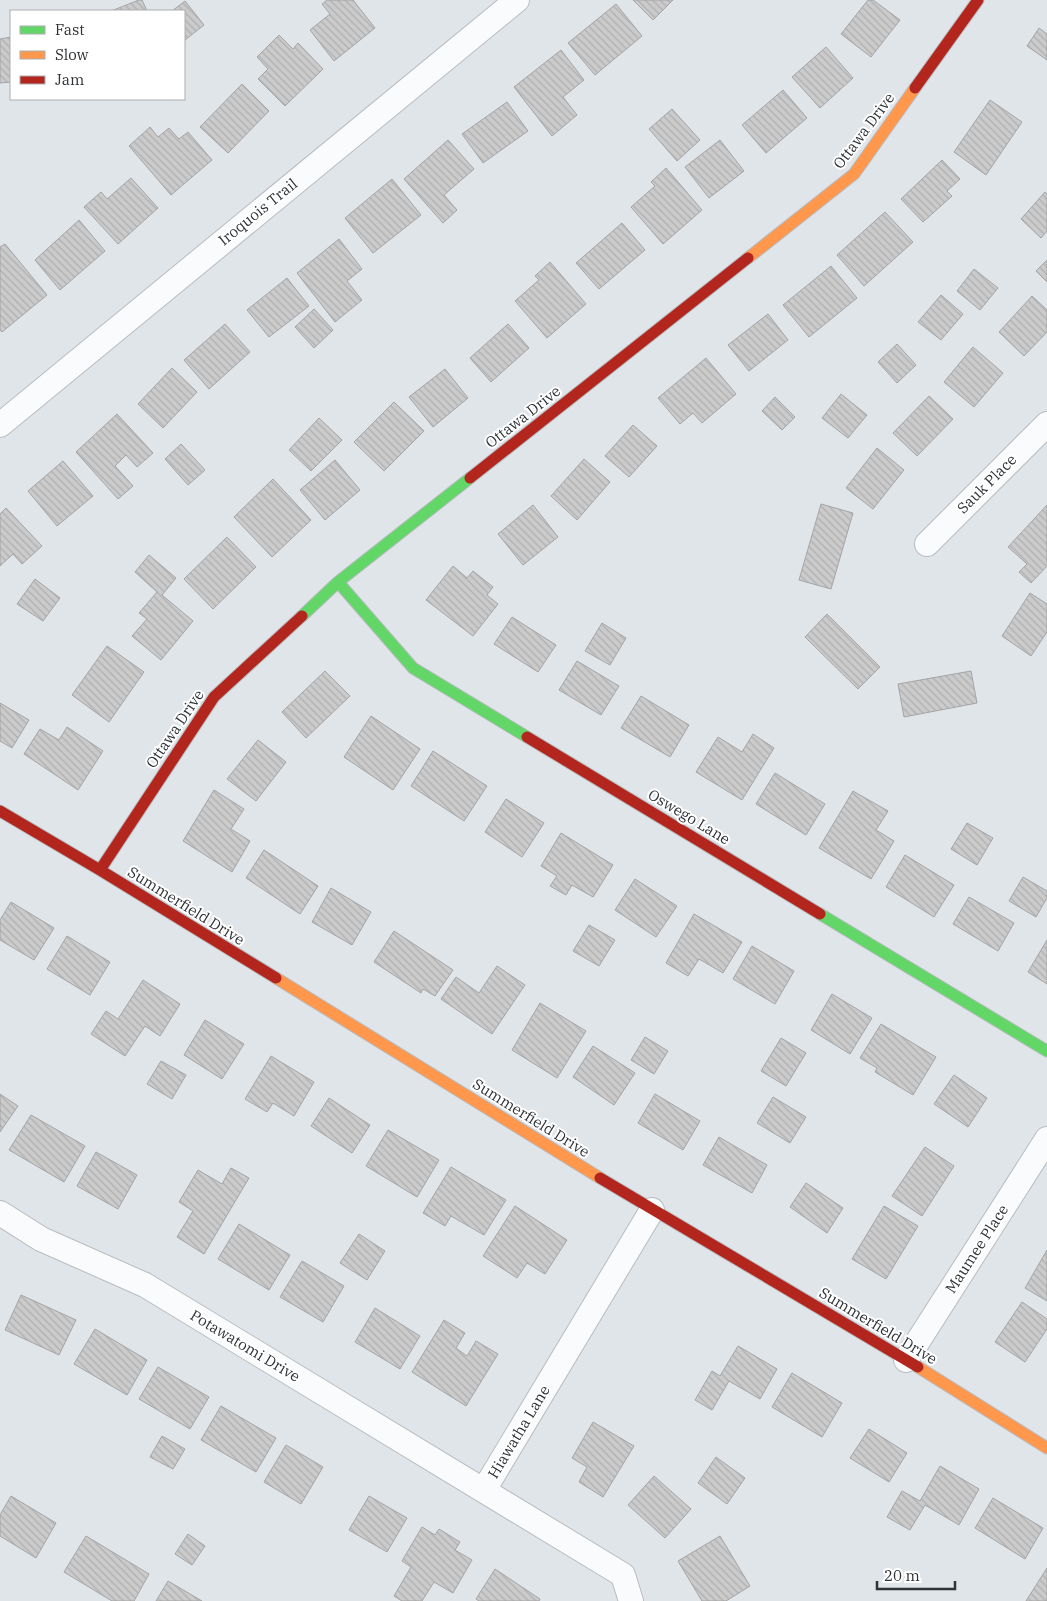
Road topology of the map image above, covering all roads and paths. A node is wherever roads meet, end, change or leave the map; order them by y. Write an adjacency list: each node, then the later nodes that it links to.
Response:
1 (517, 0): 4 (street, Iroquois Trail)
2 (978, 0): 6 (street, Ottawa Drive)
3 (1047, 424): 5 (street, Sauk Place)
4 (0, 425)
5 (927, 544)
6 (338, 582): 8 (street, Ottawa Drive); 9 (street, Oswego Lane)
7 (0, 811): 8 (street, Summerfield Drive)
8 (100, 870): 11 (street, Summerfield Drive)
9 (1047, 1051)
10 (1047, 1139): 13 (street, Maumee Place)
11 (652, 1210): 13 (street, Summerfield Drive); 15 (street, Hiawatha Lane)
12 (0, 1214): 15 (street, Potawatomi Drive)
13 (906, 1360): 14 (street, Summerfield Drive)
14 (1047, 1448)
15 (484, 1490): 16 (street, Hiawatha Lane)
16 (630, 1601)

